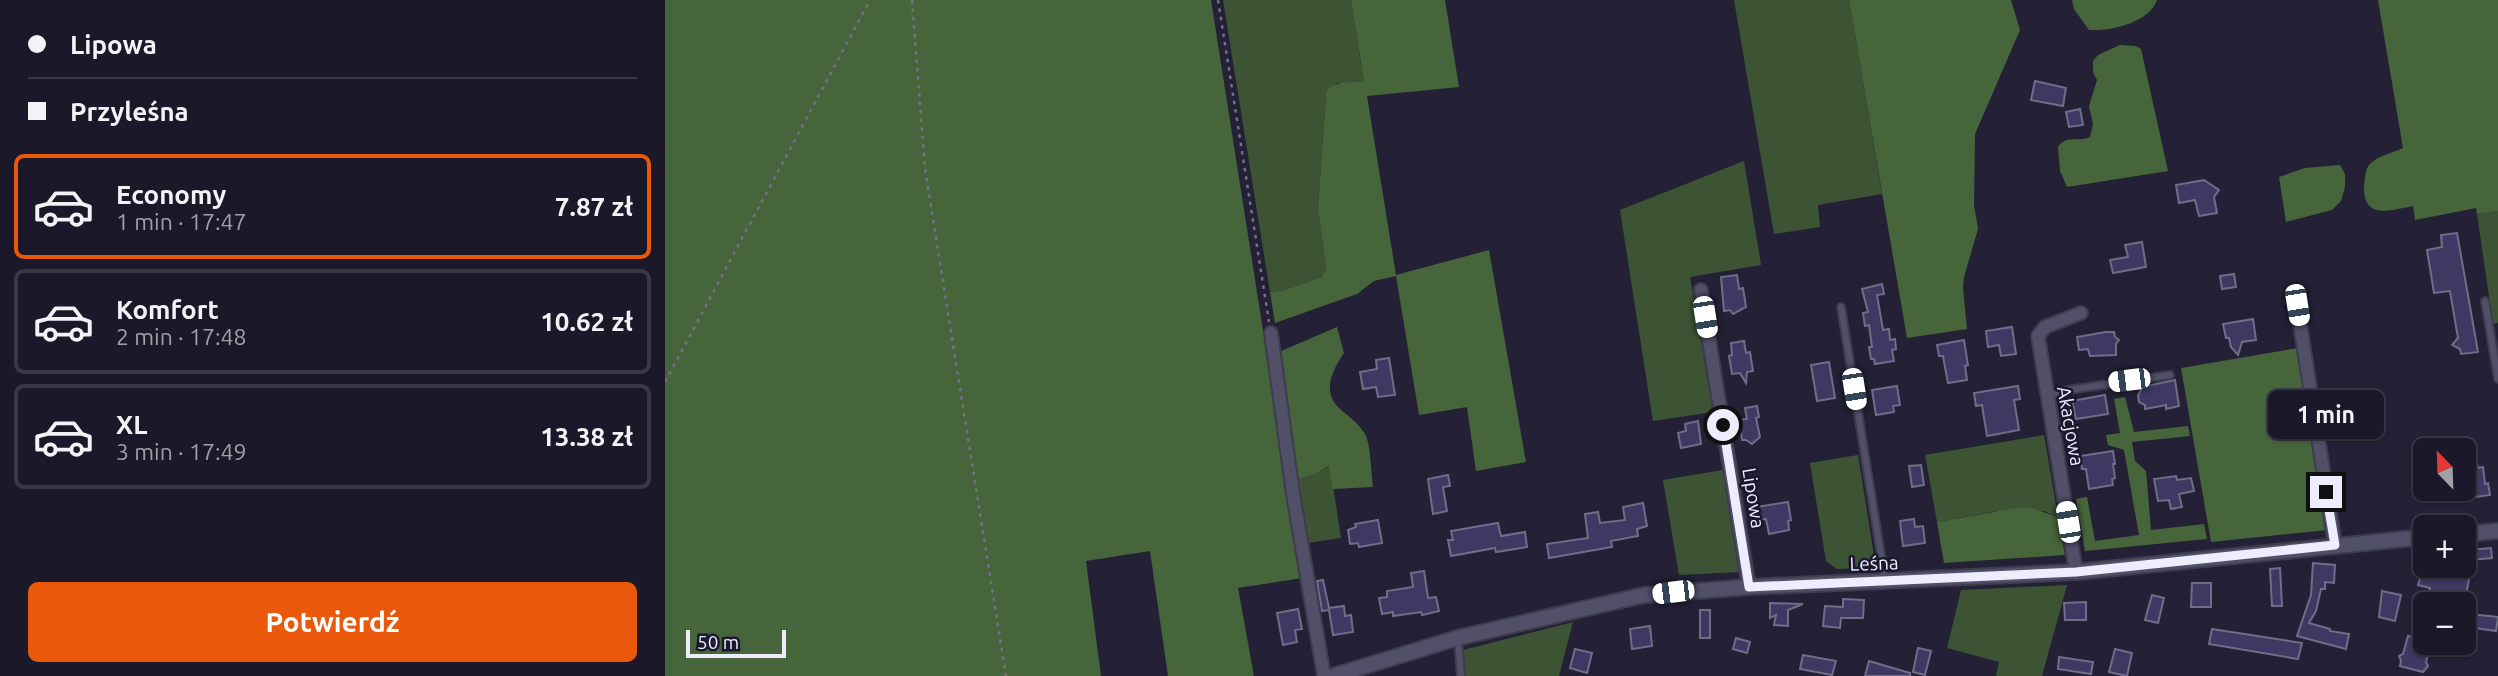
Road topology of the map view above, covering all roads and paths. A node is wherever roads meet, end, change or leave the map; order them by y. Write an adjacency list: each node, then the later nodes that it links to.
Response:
1 (870, 0): 12 (path)
2 (912, 0): 22 (path)
3 (1218, 0): 9 (path)
4 (1701, 290): 20 (street, Lipowa)
5 (2485, 301): 11 (lane)
6 (2297, 305): 17 (street)
7 (1841, 307): 19 (lane)
8 (2081, 313): 13 (street, Akacjowa)
9 (1271, 334): 23 (street)
10 (2170, 375): 13 (lane)
11 (2498, 379)
12 (665, 382)
13 (2047, 396): 18 (street, Akacjowa)
14 (2498, 531): 15 (street)
15 (2476, 533)
16 (2413, 538): 17 (street, Leśna)
17 (2335, 545): 18 (street, Leśna)
18 (2076, 572): 19 (street, Leśna)
19 (1886, 582): 20 (street, Leśna)
20 (1749, 587): 21 (street, Leśna)
21 (1457, 638): 24 (street, Leśna); 25 (lane)
22 (1006, 676)
23 (1324, 676)
24 (1333, 676)
25 (1461, 676)

